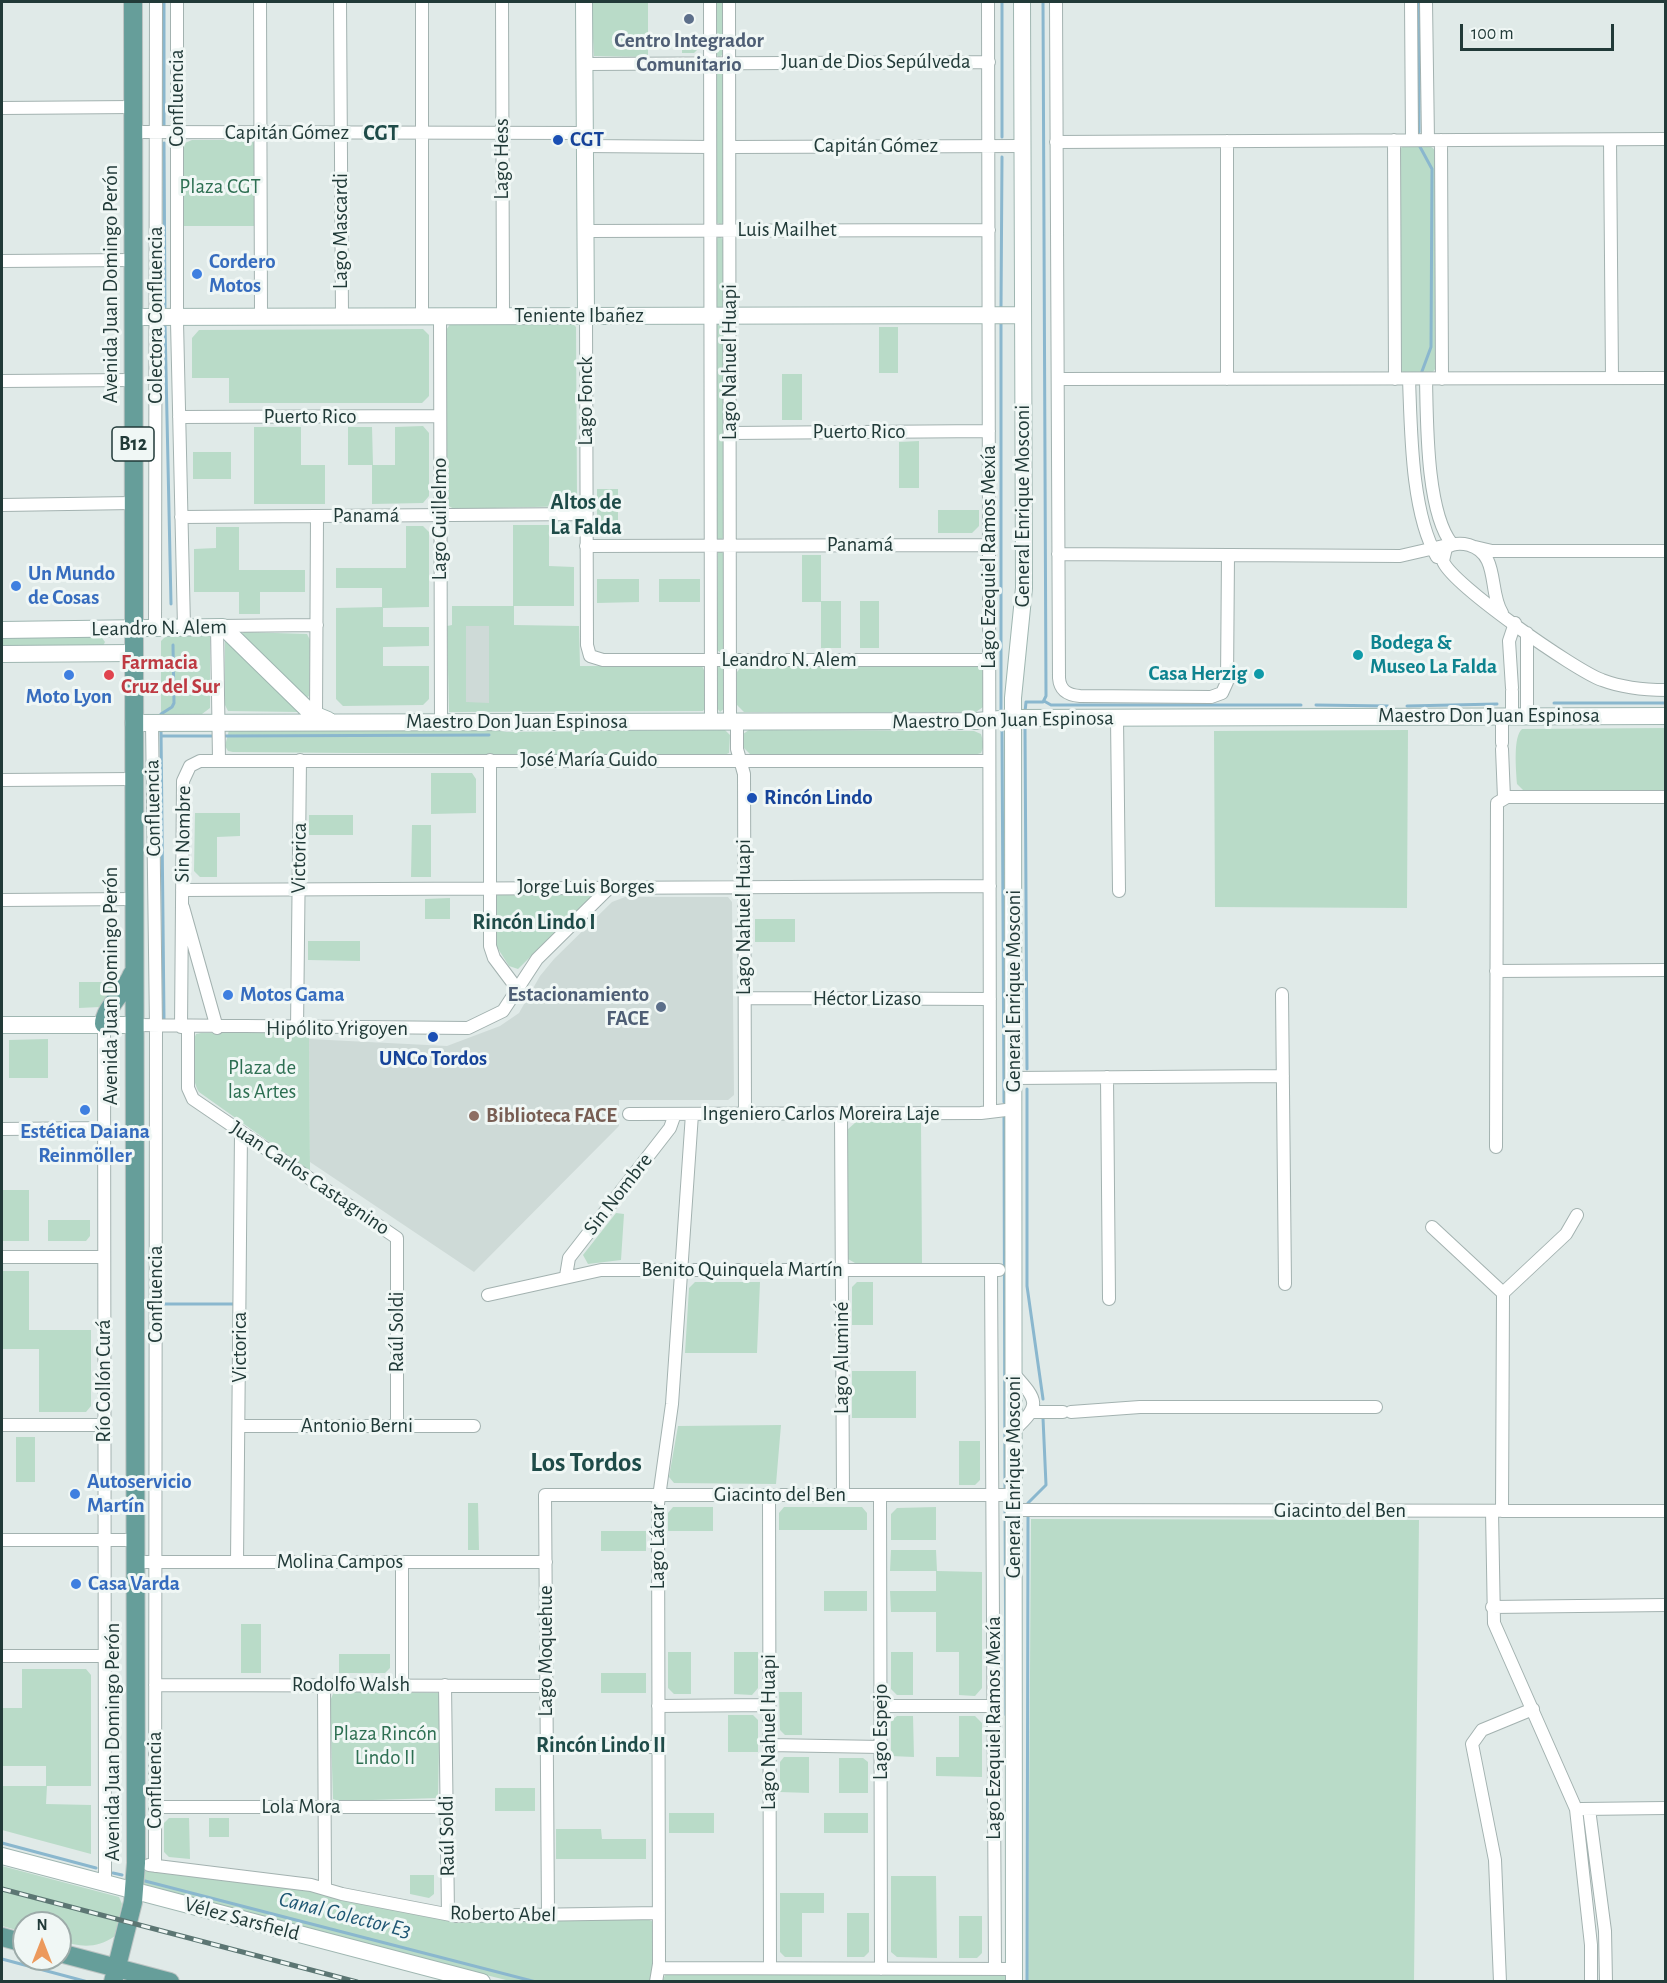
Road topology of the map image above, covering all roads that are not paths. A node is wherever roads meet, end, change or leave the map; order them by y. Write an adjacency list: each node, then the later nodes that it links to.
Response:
1 (133, 2): 20 (main road, Avenida Juan Domingo Perón / B12)
2 (156, 2): 23 (street, Colectora Confluencia)
3 (177, 2): 24 (street, Confluencia)
4 (260, 2): 25 (street)
5 (340, 2): 26 (street, Lago Mascardi)
6 (422, 2): 27 (street)
7 (502, 2): 28 (street, Lago Hess)
8 (584, 2): 19 (street, Lago Fonck)
9 (710, 2): 17 (street, Lago Nahuel Huapi)
10 (729, 2): 18 (street, Lago Nahuel Huapi)
11 (988, 2): 16 (street, Lago Ezequiel Ramos Mexía)
12 (1022, 2): 39 (street, General Enrique Mosconi)
13 (1056, 2): 37 (street)
14 (1411, 2): 32 (street)
15 (1426, 2): 33 (street)
16 (988, 62): 18 (street, Juan de Dios Sepúlveda); 38 (street, Lago Ezequiel Ramos Mexía)
17 (710, 63): 18 (street, Juan de Dios Sepúlveda); 19 (street, Juan de Dios Sepúlveda); 40 (street, Lago Nahuel Huapi)
18 (729, 63): 41 (street, Lago Nahuel Huapi)
19 (584, 64): 30 (street, Lago Fonck)
20 (134, 107): 21 (street); 22 (main road, Avenida Juan Domingo Perón / B12)
21 (2, 108)
22 (134, 132): 23 (street, Capitán Gómez); 46 (main road, Avenida Juan Domingo Perón / B12)
23 (156, 132): 24 (street, Capitán Gómez); 56 (street, Colectora Confluencia)
24 (177, 132): 25 (street, Capitán Gómez); 57 (street, Confluencia)
25 (261, 133): 26 (street, Capitán Gómez); 58 (street)
26 (341, 133): 27 (street, Capitán Gómez); 59 (street, Lago Mascardi)
27 (422, 133): 28 (street, Capitán Gómez); 60 (street)
28 (502, 133): 30 (street, Capitán Gómez); 51 (street, Lago Hess)
29 (1665, 139): 35 (street)
30 (585, 140): 40 (street, Capitán Gómez); 43 (street, Lago Fonck)
31 (1394, 140): 32 (street); 36 (street); 62 (street)
32 (1412, 140): 33 (street)
33 (1428, 140): 34 (street)
34 (1441, 140): 35 (street); 65 (street)
35 (1610, 140): 66 (street)
36 (1227, 141): 37 (street); 61 (street)
37 (1056, 142): 68 (street)
38 (989, 146): 39 (street, Capitán Gómez); 41 (street, Capitán Gómez); 42 (street, Lago Ezequiel Ramos Mexía)
39 (1023, 146): 49 (street, General Enrique Mosconi)
40 (710, 147): 44 (street, Lago Nahuel Huapi)
41 (730, 147): 45 (street, Lago Nahuel Huapi)
42 (989, 230): 45 (street, Luis Mailhet); 48 (street, Lago Ezequiel Ramos Mexía)
43 (585, 231): 44 (street, Luis Mailhet); 52 (street, Lago Fonck)
44 (710, 231): 45 (street, Luis Mailhet); 53 (street, Lago Nahuel Huapi)
45 (730, 231): 54 (street, Lago Nahuel Huapi)
46 (134, 260): 47 (street); 55 (main road, Avenida Juan Domingo Perón / B12)
47 (2, 261)
48 (989, 315): 49 (street, Teniente Ibañez); 54 (street, Teniente Ibañez); 73 (street, Lago Ezequiel Ramos Mexía)
49 (1023, 315): 116 (street, General Enrique Mosconi)
50 (440, 316): 51 (street, Teniente Ibañez); 60 (street, Teniente Ibañez); 71 (street, Lago Guillelmo)
51 (502, 316): 52 (street, Teniente Ibañez)
52 (585, 316): 53 (street, Teniente Ibañez); 77 (street, Lago Fonck)
53 (710, 316): 54 (street, Teniente Ibañez); 84 (street, Lago Nahuel Huapi)
54 (730, 316): 74 (street, Lago Nahuel Huapi)
55 (134, 317): 56 (street, Teniente Ibañez); 69 (main road, Avenida Juan Domingo Perón / B12)
56 (157, 317): 57 (street, Teniente Ibañez); 100 (street, Colectora Confluencia)
57 (177, 317): 58 (street, Teniente Ibañez); 72 (street, Confluencia)
58 (261, 317): 59 (street, Teniente Ibañez)
59 (342, 317): 60 (street, Teniente Ibañez)
60 (422, 317)
61 (1227, 378): 62 (street); 68 (street)
62 (1395, 378): 63 (street)
63 (1409, 378): 64 (street); 87 (street)
64 (1426, 378): 65 (street); 81 (street)
65 (1443, 378): 66 (street)
66 (1612, 378): 67 (street)
67 (1665, 378)
68 (1058, 379): 90 (street)
69 (133, 380): 70 (street); 75 (main road, Avenida Juan Domingo Perón / B12)
70 (2, 381)
71 (440, 416): 72 (street, Puerto Rico); 78 (street, Lago Guillelmo)
72 (179, 417): 80 (street, Confluencia)
73 (989, 431): 74 (street, Puerto Rico); 82 (street, Lago Ezequiel Ramos Mexía)
74 (730, 433): 85 (street, Lago Nahuel Huapi)
75 (133, 503): 76 (street); 102 (main road, Avenida Juan Domingo Perón / B12)
76 (2, 505)
77 (586, 514): 78 (street, Panamá); 83 (street, Lago Fonck)
78 (440, 515): 79 (street, Panamá); 120 (street, Lago Guillelmo)
79 (317, 516): 80 (street, Panamá); 97 (street)
80 (182, 517): 99 (street, Confluencia)
81 (1452, 544): 86 (street); 87 (street); 93 (street)
82 (989, 545): 85 (street, Panamá); 111 (street, Lago Ezequiel Ramos Mexía)
83 (586, 546): 84 (street, Panamá); 108 (street, Lago Fonck)
84 (711, 546): 85 (street, Panamá); 109 (street, Lago Nahuel Huapi)
85 (730, 546): 110 (street, Lago Nahuel Huapi)
86 (1474, 547): 88 (street); 94 (street)
87 (1434, 550): 92 (street); 93 (street)
88 (1522, 551): 89 (street); 94 (street)
89 (1665, 551)
90 (1058, 554): 91 (street); 91 (street)
91 (1228, 555): 92 (street)
92 (1400, 556): 93 (street)
93 (1446, 568): 95 (street)
94 (1493, 577): 95 (street)
95 (1502, 613): 96 (street)
96 (1515, 623): 104 (street); 114 (street)
97 (317, 625): 98 (street, Leandro N. Alem); 113 (street)
98 (217, 626): 99 (street, Leandro N. Alem); 113 (street); 125 (street)
99 (184, 627): 100 (street, Leandro N. Alem)
100 (155, 628): 102 (street, Leandro N. Alem)
101 (101, 629): 102 (street, Leandro N. Alem); 103 (street, Leandro N. Alem); 107 (street)
102 (133, 629): 105 (main road, Avenida Juan Domingo Perón / B12)
103 (2, 630)
104 (1531, 636): 112 (street); 114 (street)
105 (133, 653): 107 (street, Leandro N. Alem); 123 (main road, Avenida Juan Domingo Perón / B12)
106 (2, 654): 107 (street, Leandro N. Alem)
107 (101, 654)
108 (591, 656): 109 (street, Leandro N. Alem)
109 (711, 660): 110 (street, Leandro N. Alem); 121 (street, Lago Nahuel Huapi)
110 (730, 660): 111 (street, Leandro N. Alem); 122 (street, Lago Nahuel Huapi)
111 (989, 660): 118 (street, Lago Ezequiel Ramos Mexía)
112 (1665, 690)
113 (316, 716): 119 (street, Maestro Don Juan Espinosa)
114 (1519, 716): 115 (street, Maestro Don Juan Espinosa); 117 (street, Maestro Don Juan Espinosa); 135 (street)
115 (1665, 716)
116 (1013, 718): 117 (street, Maestro Don Juan Espinosa); 118 (street, Maestro Don Juan Espinosa); 162 (street, General Enrique Mosconi)
117 (1117, 718): 142 (street)
118 (989, 720): 122 (street, Maestro Don Juan Espinosa); 130 (street, Lago Ezequiel Ramos Mexía)
119 (340, 722): 120 (street, Maestro Don Juan Espinosa); 125 (street, Maestro Don Juan Espinosa)
120 (441, 722): 121 (street, Maestro Don Juan Espinosa)
121 (711, 722): 122 (street, Maestro Don Juan Espinosa)
122 (734, 722): 129 (street, Lago Nahuel Huapi)
123 (134, 723): 124 (street, Maestro Don Juan Espinosa); 132 (main road, Avenida Juan Domingo Perón / B12)
124 (152, 723): 125 (street, Maestro Don Juan Espinosa); 156 (street, Confluencia)
125 (218, 731): 126 (street)
126 (219, 760): 127 (street, José María Guido); 131 (street, José María Guido)
127 (300, 760): 128 (street, José María Guido); 140 (street, Victorica)
128 (490, 760): 129 (street, José María Guido); 138 (street)
129 (741, 760): 130 (street, José María Guido); 136 (street, Lago Nahuel Huapi)
130 (989, 761): 137 (street, Lago Ezequiel Ramos Mexía)
131 (190, 766): 141 (street, Sin Nombre)
132 (134, 779): 133 (street); 143 (main road, Avenida Juan Domingo Perón / B12)
133 (2, 780)
134 (1665, 797): 135 (street)
135 (1504, 798): 148 (street)
136 (744, 886): 137 (street, Jorge Luis Borges); 139 (street, Jorge Luis Borges); 151 (street, Lago Nahuel Huapi)
137 (990, 886): 152 (street, Lago Ezequiel Ramos Mexía)
138 (489, 887): 139 (street, Jorge Luis Borges); 140 (street, Jorge Luis Borges); 149 (street)
139 (610, 887): 149 (street, Hipólito Yrigoyen)
140 (298, 889): 141 (street, Jorge Luis Borges); 159 (street, Victorica)
141 (182, 890): 145 (street, Sin Nombre)
142 (1119, 891)
143 (134, 898): 144 (street); 146 (main road, Avenida Juan Domingo Perón / B12)
144 (2, 900)
145 (182, 903): 157 (street, Sin Nombre); 158 (street, Sin Nombre)
146 (134, 969): 153 (main road); 155 (main road, Avenida Juan Domingo Perón / B12)
147 (1665, 970): 148 (street)
148 (1496, 971): 173 (street)
149 (518, 990): 159 (street, Hipólito Yrigoyen)
150 (1282, 994): 160 (street)
151 (745, 998): 152 (street, Héctor Lizaso); 168 (street, Lago Nahuel Huapi)
152 (990, 999): 164 (street, Lago Ezequiel Ramos Mexía)
153 (104, 1024): 154 (street, Hipólito Yrigoyen); 155 (street, Hipólito Yrigoyen); 170 (street, Río Collón Curá)
154 (2, 1025)
155 (134, 1025): 156 (street, Hipólito Yrigoyen); 207 (main road, Avenida Juan Domingo Perón / B12)
156 (156, 1027): 157 (street, Hipólito Yrigoyen); 209 (street, Confluencia)
157 (184, 1028): 158 (street, Hipólito Yrigoyen); 172 (street, Juan Carlos Castagnino)
158 (217, 1028): 159 (street, Hipólito Yrigoyen)
159 (297, 1029)
160 (1283, 1076): 161 (street); 183 (street)
161 (1107, 1077): 162 (street); 186 (street)
162 (1014, 1078): 163 (street, General Enrique Mosconi)
163 (1014, 1109): 164 (street, Ingeniero Carlos Moreira Laje); 187 (street, General Enrique Mosconi)
164 (990, 1112): 169 (street, Ingeniero Carlos Moreira Laje)
165 (629, 1114): 166 (street, Ingeniero Carlos Moreira Laje)
166 (675, 1114): 167 (street, Ingeniero Carlos Moreira Laje); 182 (street, Sin Nombre)
167 (692, 1114): 168 (street, Ingeniero Carlos Moreira Laje); 179 (street, Lago Lácar)
168 (745, 1114): 169 (street, Ingeniero Carlos Moreira Laje)
169 (841, 1114): 180 (street, Lago Aluminé)
170 (104, 1128): 171 (street); 178 (street, Río Collón Curá)
171 (2, 1129)
172 (241, 1132): 176 (street, Juan Carlos Castagnino); 192 (street, Victorica)
173 (1496, 1148)
174 (1578, 1215): 184 (street)
175 (1432, 1227): 184 (street)
176 (397, 1238): 193 (street, Raúl Soldi)
177 (2, 1257): 178 (street)
178 (104, 1257): 191 (street, Río Collón Curá)
179 (681, 1270): 180 (street, Benito Quinquela Martín); 182 (street, Benito Quinquela Martín); 197 (street, Lago Lácar)
180 (841, 1270): 181 (street, Benito Quinquela Martín); 199 (street, Lago Aluminé)
181 (996, 1270): 201 (street, Lago Ezequiel Ramos Mexía)
182 (566, 1276): 185 (street, Benito Quinquela Martín)
183 (1285, 1284)
184 (1503, 1293): 203 (street)
185 (488, 1295)
186 (1109, 1299)
187 (1014, 1374): 189 (street); 195 (street, General Enrique Mosconi)
188 (1376, 1407): 189 (street)
189 (1033, 1412): 195 (street)
190 (2, 1425): 191 (street)
191 (104, 1425): 206 (street, Río Collón Curá)
192 (240, 1426): 193 (street, Antonio Berni); 210 (street, Victorica)
193 (397, 1426): 194 (street, Antonio Berni)
194 (474, 1426)
195 (1014, 1430): 202 (street, General Enrique Mosconi)
196 (545, 1495): 197 (street, Giacinto del Ben); 212 (street, Lago Moquehue)
197 (658, 1495): 198 (street, Giacinto del Ben); 223 (street, Lago Lácar)
198 (769, 1495): 199 (street, Giacinto del Ben); 222 (street, Lago Nahuel Huapi)
199 (843, 1495): 200 (street, Giacinto del Ben)
200 (880, 1495): 201 (street, Giacinto del Ben); 224 (street, Lago Espejo)
201 (993, 1495): 202 (street, Giacinto del Ben); 225 (street, Lago Ezequiel Ramos Mexía)
202 (1014, 1503): 203 (street, Giacinto del Ben); 251 (street, General Enrique Mosconi)
203 (1497, 1511): 204 (street, Giacinto del Ben); 214 (street)
204 (1665, 1511)
205 (2, 1540): 206 (street)
206 (104, 1540): 207 (street); 216 (street, Río Collón Curá)
207 (135, 1540): 208 (main road, Avenida Juan Domingo Perón / B12)
208 (135, 1562): 209 (street, Molina Campos); 237 (main road, Avenida Juan Domingo Perón / B12)
209 (155, 1562): 210 (street, Molina Campos); 217 (street, Confluencia)
210 (237, 1562): 211 (street, Molina Campos)
211 (402, 1562): 212 (street, Molina Campos); 219 (street)
212 (546, 1562): 221 (street, Lago Moquehue)
213 (1665, 1605): 214 (street)
214 (1492, 1607): 226 (street)
215 (2, 1656): 216 (street)
216 (104, 1656): 239 (street, Río Collón Curá)
217 (155, 1685): 218 (street, Rodolfo Walsh); 231 (street, Confluencia)
218 (324, 1685): 219 (street, Rodolfo Walsh); 232 (street)
219 (402, 1685): 220 (street, Rodolfo Walsh)
220 (445, 1685): 221 (street, Rodolfo Walsh); 233 (street, Raúl Soldi)
221 (546, 1686): 228 (street, Lago Moquehue)
222 (769, 1705): 223 (street); 227 (street, Lago Nahuel Huapi)
223 (658, 1706): 229 (street, Lago Lácar)
224 (880, 1706): 225 (street); 230 (street, Lago Espejo)
225 (994, 1706): 249 (street, Lago Ezequiel Ramos Mexía)
226 (1533, 1709): 235 (street); 255 (street)
227 (769, 1745): 230 (street); 247 (street, Lago Nahuel Huapi)
228 (547, 1747): 229 (street); 244 (street, Lago Moquehue)
229 (658, 1747): 242 (street, Lago Lácar)
230 (881, 1747): 248 (street, Lago Espejo)
231 (155, 1807): 232 (street, Lola Mora); 238 (street, Confluencia)
232 (325, 1807): 233 (street, Lola Mora); 240 (street)
233 (447, 1807): 243 (street, Raúl Soldi)
234 (1665, 1808): 235 (street)
235 (1582, 1809): 256 (street); 257 (street)
236 (2, 1856): 239 (street, Vélez Sarsfield)
237 (136, 1863): 238 (street, Roberto Abel); 241 (main road, Avenida Juan Domingo Perón / B12)
238 (155, 1866): 240 (street, Roberto Abel)
239 (105, 1883): 241 (street, Vélez Sarsfield)
240 (325, 1889): 243 (street, Roberto Abel)
241 (134, 1891): 250 (main road, Avenida Juan Domingo Perón / B12); 253 (street, Vélez Sarsfield)
242 (659, 1913): 244 (street, Roberto Abel); 246 (street, Lago Lácar)
243 (448, 1914): 244 (street, Roberto Abel)
244 (548, 1915)
245 (72, 1958): 250 (main road)
246 (659, 1968): 247 (street); 254 (street, Lago Lácar)
247 (770, 1968): 248 (street)
248 (882, 1969): 249 (street)
249 (995, 1969): 251 (street)
250 (115, 1975): 252 (main road)
251 (1014, 1975)
252 (170, 1982)
253 (482, 1982)
254 (656, 1982)
255 (1500, 1982)
256 (1591, 1982)
257 (1606, 1982)

